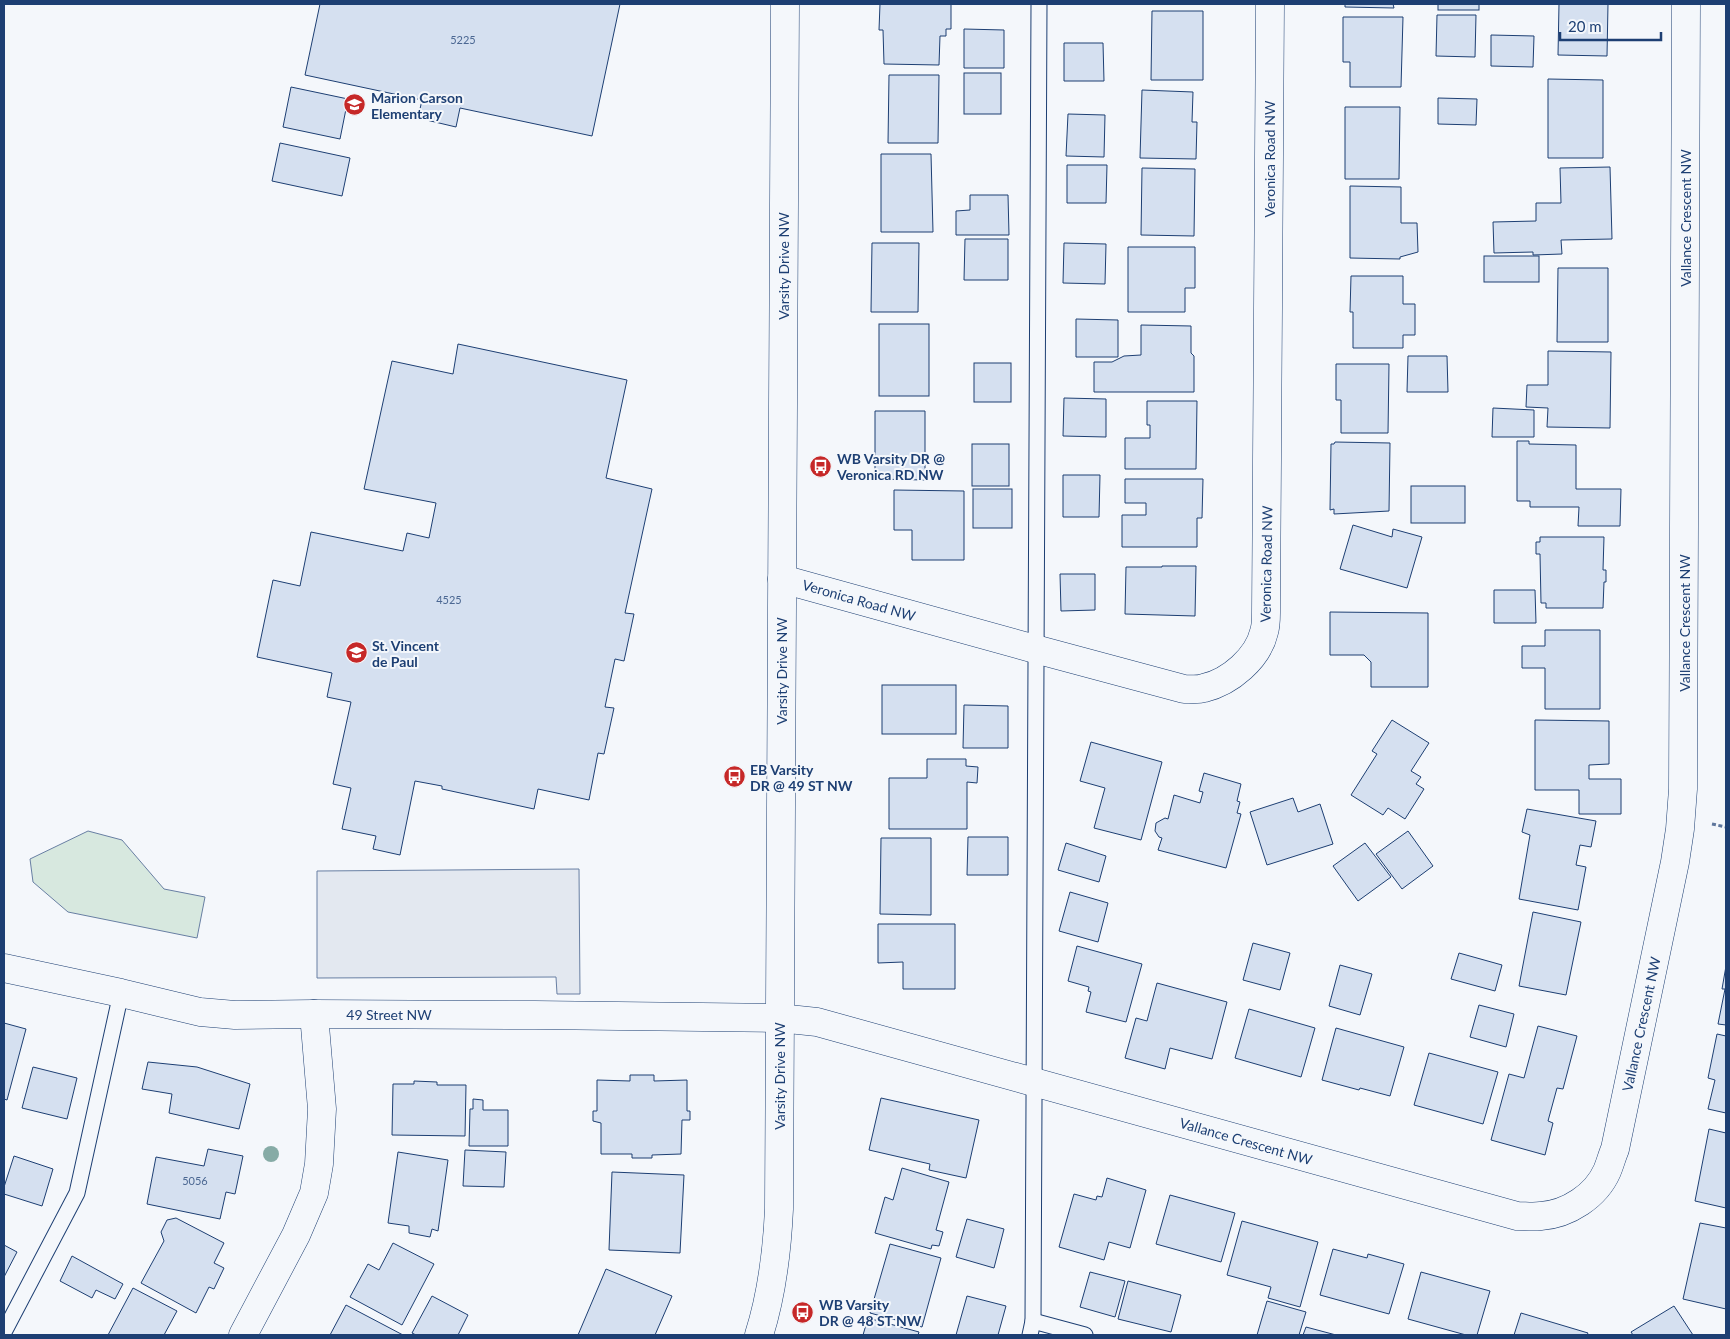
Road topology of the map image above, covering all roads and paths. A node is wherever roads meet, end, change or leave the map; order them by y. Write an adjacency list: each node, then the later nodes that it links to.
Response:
1 (785, 4): 5 (street, Varsity Drive NW)
2 (1039, 4): 6 (lane)
3 (1270, 4): 6 (street, Veronica Road NW)
4 (1686, 4): 11 (street, Vallance Crescent NW)
5 (782, 578): 6 (street, Veronica Road NW); 10 (street, Varsity Drive NW)
6 (1035, 649): 11 (lane)
7 (4, 968): 8 (street, 49 Street NW)
8 (122, 993): 9 (street, 49 Street NW); 13 (lane)
9 (314, 1014): 10 (street, 49 Street NW); 14 (street)
10 (779, 1018): 11 (street, Vallance Crescent NW); 15 (street, Varsity Drive NW)
11 (1034, 1081): 12 (lane)
12 (1032, 1328): 16 (lane)
13 (4, 1332)
14 (243, 1335)
15 (759, 1335)
16 (1085, 1335)

